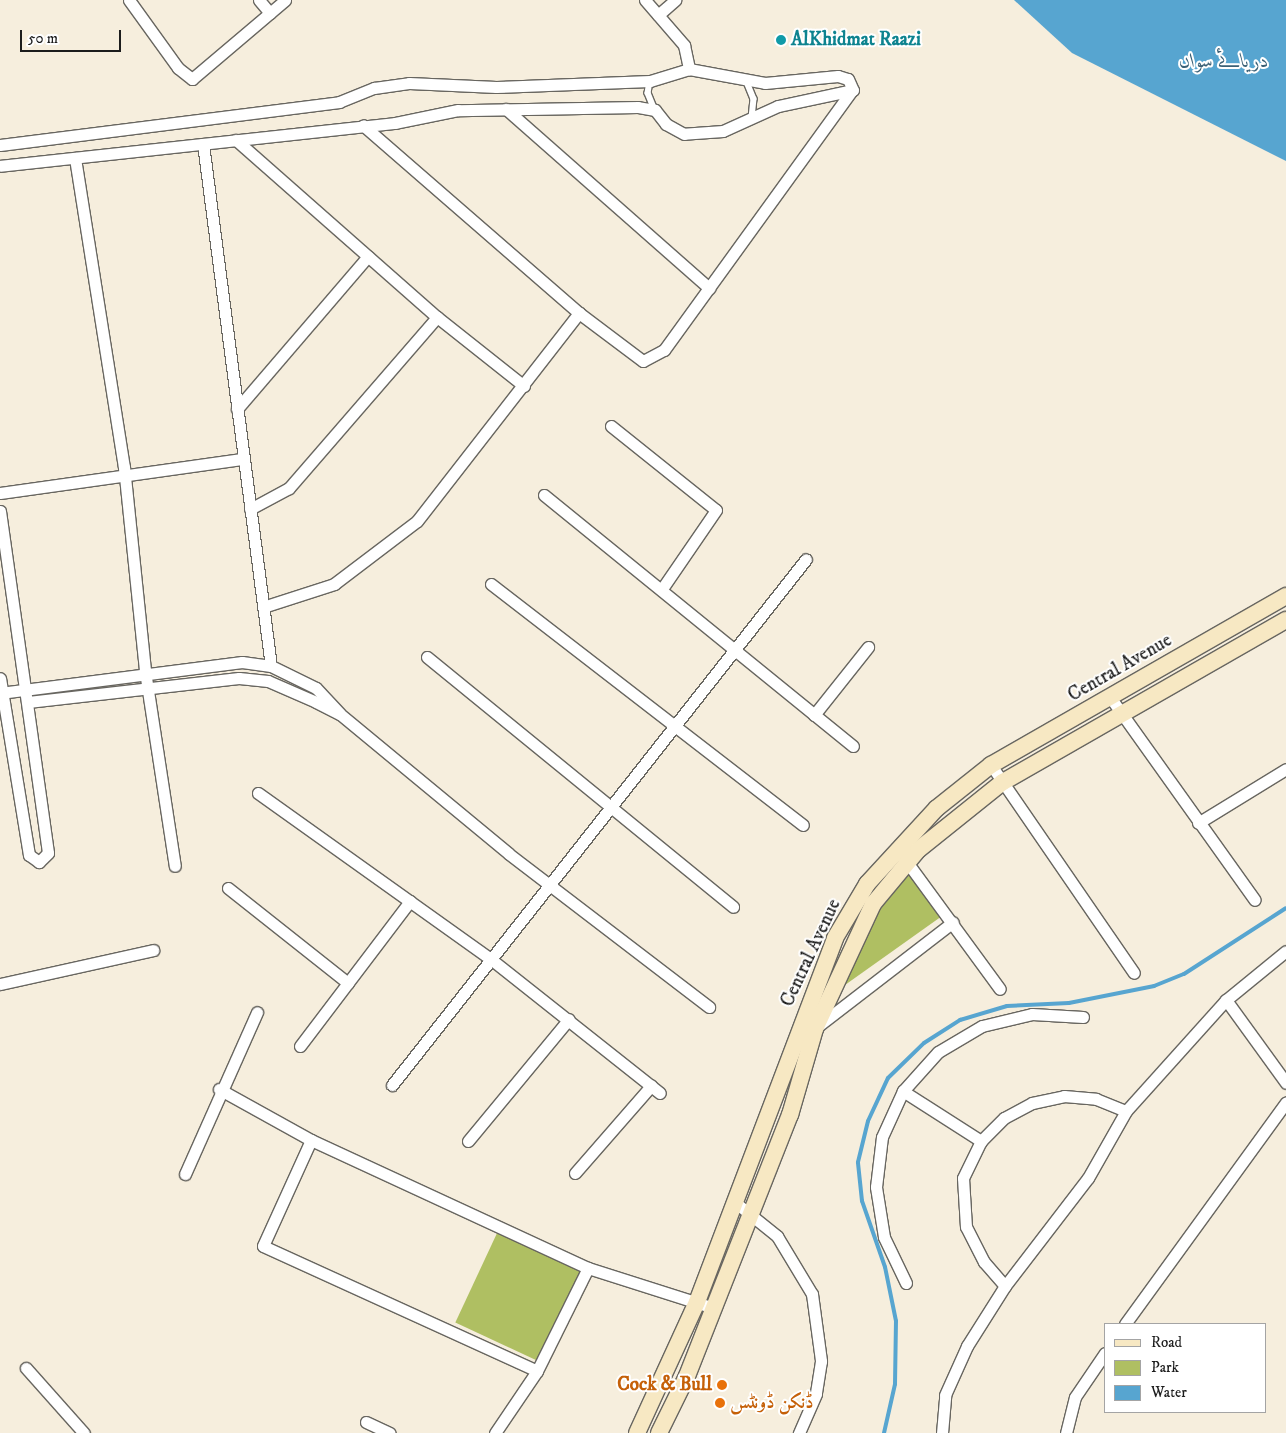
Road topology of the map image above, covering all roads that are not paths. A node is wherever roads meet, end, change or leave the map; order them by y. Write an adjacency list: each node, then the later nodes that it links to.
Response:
1 (129, 0): 6 (street)
2 (259, 0): 6 (street)
3 (285, 0): 6 (street)
4 (645, 0): 7 (street)
5 (674, 0): 7 (street)
6 (270, 13)
7 (658, 15): 8 (street)
8 (689, 69): 9 (street); 10 (street)
9 (650, 81): 13 (lane); 18 (street)
10 (747, 82): 11 (street); 14 (lane)
11 (853, 90): 14 (street); 22 (street)
12 (506, 109): 13 (street); 15 (street); 22 (street)
13 (655, 110): 14 (street)
14 (752, 120)
15 (364, 125): 16 (street); 23 (street)
16 (236, 140): 17 (street); 21 (street)
17 (203, 144): 19 (street); 26 (street)
18 (0, 145)
19 (75, 158): 20 (street); 29 (street)
20 (0, 166)
21 (368, 256): 24 (street); 26 (street)
22 (709, 288): 23 (street)
23 (579, 313): 25 (street)
24 (437, 317): 25 (street); 32 (street)
25 (524, 386): 38 (street)
26 (237, 409): 28 (street)
27 (611, 426): 36 (street)
28 (242, 460): 29 (street); 32 (street)
29 (125, 476): 30 (street); 44 (street)
30 (0, 493)
31 (544, 495): 36 (street)
32 (250, 509): 38 (street)
33 (0, 511): 47 (street)
34 (806, 559): 41 (street)
35 (491, 584): 54 (street)
36 (662, 589): 41 (street)
37 (1286, 596): 49 (street, Central Avenue)
38 (263, 607): 43 (street)
39 (1286, 620): 53 (street, Central Avenue)
40 (868, 647): 52 (street)
41 (737, 651): 52 (street); 54 (street)
42 (427, 657): 60 (street)
43 (271, 666): 44 (street); 51 (street)
44 (145, 671): 46 (street); 47 (street)
45 (0, 678): 48 (street)
46 (147, 686): 50 (street); 51 (street); 65 (street)
47 (26, 690): 48 (street); 50 (street)
48 (1, 693): 50 (street)
49 (1110, 697): 53 (street); 56 (street, Central Avenue)
50 (28, 702)
51 (340, 714): 66 (street)
52 (814, 715): 55 (street)
53 (1123, 716): 58 (street, Central Avenue); 61 (street)
54 (676, 728): 60 (street); 62 (street)
55 (853, 746)
56 (991, 765): 58 (street); 63 (street, Central Avenue)
57 (1286, 769): 61 (street)
58 (1003, 782): 64 (street, Central Avenue); 75 (street)
59 (258, 793): 69 (street)
60 (612, 808): 66 (street); 70 (street)
61 (1198, 823): 68 (street)
62 (803, 825)
63 (895, 848): 64 (street); 86 (street, Central Avenue)
64 (908, 862): 71 (street); 84 (street, Central Avenue)
65 (175, 866)
66 (551, 886): 74 (street); 80 (street)
67 (228, 888): 76 (street)
68 (1255, 900)
69 (410, 901): 74 (street); 76 (street)
70 (733, 907)
71 (953, 922): 78 (street); 84 (street)
72 (153, 950): 77 (street)
73 (1286, 951): 79 (street)
74 (492, 960): 83 (street); 88 (street)
75 (1134, 973)
76 (348, 983): 85 (street)
77 (0, 984)
78 (1000, 990)
79 (1226, 1000): 87 (street); 92 (street)
80 (709, 1007)
81 (257, 1012): 89 (street)
82 (1083, 1017): 90 (street)
83 (569, 1019): 95 (street); 96 (street)
84 (815, 1029): 86 (street); 99 (street, Central Avenue)
85 (300, 1046)
86 (786, 1060): 98 (street, Central Avenue)
87 (1286, 1083)
88 (392, 1085)
89 (219, 1089): 93 (street); 97 (street)
90 (903, 1091): 94 (street); 101 (street)
91 (1286, 1102): 105 (street)
92 (1126, 1111): 94 (street); 102 (street)
93 (312, 1140): 100 (street); 108 (street)
94 (981, 1141): 102 (street)
95 (468, 1142)
96 (575, 1173)
97 (185, 1174)
98 (736, 1203): 99 (street); 103 (street, Central Avenue)
99 (752, 1213): 104 (street, Central Avenue); 115 (street)
100 (588, 1268): 103 (street); 108 (street)
101 (906, 1283)
102 (1005, 1286): 116 (street)
103 (697, 1302): 104 (street); 113 (street, Central Avenue)
104 (714, 1308): 114 (street, Central Avenue)
105 (1126, 1323)
106 (1104, 1354): 117 (street)
107 (26, 1368): 110 (street)
108 (537, 1371): 112 (street)
109 (366, 1422): 111 (street)
110 (84, 1433)
111 (390, 1433)
112 (495, 1433)
113 (638, 1433)
114 (659, 1433)
115 (799, 1433)
116 (942, 1433)
117 (1066, 1433)

